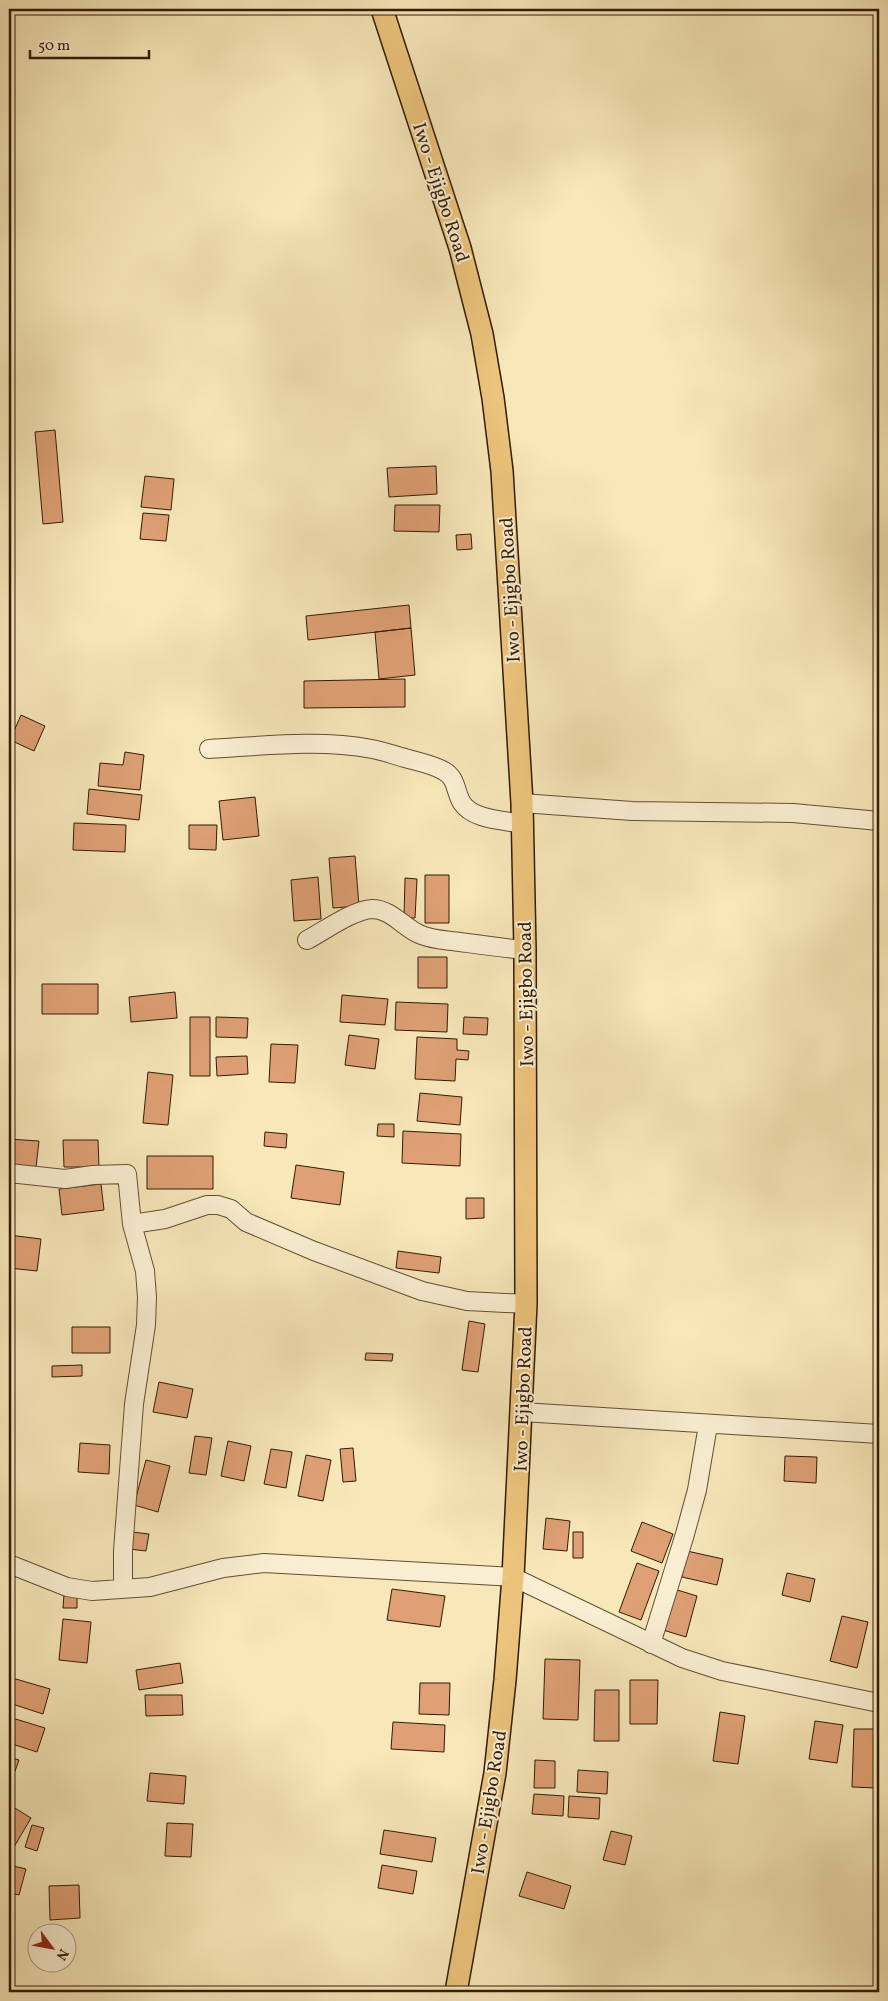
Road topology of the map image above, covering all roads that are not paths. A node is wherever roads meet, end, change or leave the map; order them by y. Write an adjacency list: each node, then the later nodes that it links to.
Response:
1 (382, 9): 3 (main road, Iwo - Ejigbo Road)
2 (209, 750): 3 (street)
3 (522, 813): 4 (street); 6 (main road, Iwo - Ejigbo Road)
4 (879, 822)
5 (307, 940): 6 (street)
6 (525, 950): 9 (main road, Iwo - Ejigbo Road)
7 (9, 1173): 8 (street)
8 (132, 1224): 9 (street); 15 (street)
9 (526, 1304): 10 (main road, Iwo - Ejigbo Road)
10 (522, 1412): 11 (street); 14 (main road, Iwo - Ejigbo Road)
11 (708, 1425): 12 (street); 16 (street)
12 (879, 1434)
13 (9, 1564): 15 (street)
14 (513, 1577): 15 (street); 16 (street); 18 (main road, Iwo - Ejigbo Road)
15 (123, 1589)
16 (651, 1644): 17 (street)
17 (879, 1703)
18 (456, 1992)

